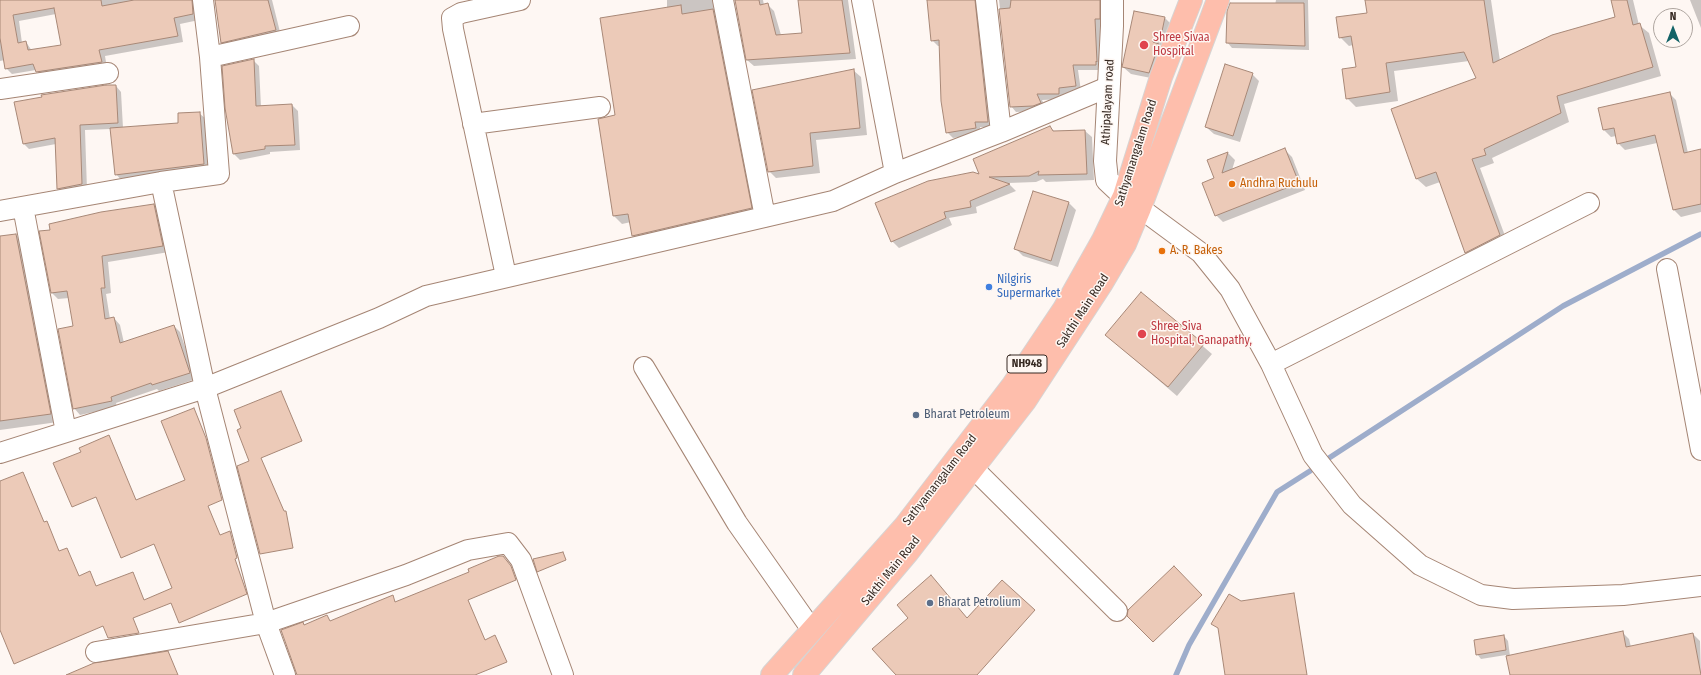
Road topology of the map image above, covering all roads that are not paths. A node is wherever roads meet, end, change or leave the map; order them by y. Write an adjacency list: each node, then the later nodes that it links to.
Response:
1 (203, 0): 10 (street)
2 (520, 0): 15 (street)
3 (724, 0): 23 (street)
4 (862, 0): 17 (street)
5 (986, 0): 16 (street)
6 (1112, 0): 12 (street, Athipalayam road)
7 (1191, 0): 19 (highway, Sathyamangalam Road / NH948)
8 (1218, 0): 19 (highway, Sakthi Main Road / NH948)
9 (349, 26): 10 (street)
10 (210, 57): 18 (street)
11 (108, 73): 13 (street)
12 (1108, 87): 16 (street); 19 (street, Athipalayam road)
13 (0, 89)
14 (600, 107): 15 (street)
15 (473, 124): 25 (street)
16 (1001, 132): 17 (street)
17 (895, 173): 23 (street)
18 (161, 182): 21 (street); 28 (street)
19 (1132, 202): 26 (street); 32 (highway, Sakthi Main Road / NH948); 36 (highway, Sathyamangalam Road / NH948)
20 (1589, 203): 26 (street)
21 (22, 207): 22 (street); 29 (street)
22 (0, 211)
23 (765, 217): 25 (street)
24 (1667, 269): 30 (street)
25 (506, 276): 28 (street)
26 (1271, 364): 33 (street)
27 (644, 368): 36 (street)
28 (205, 388): 29 (street); 35 (street)
29 (66, 432): 31 (street)
30 (1701, 450)
31 (0, 453)
32 (972, 467): 34 (street); 41 (highway, Sakthi Main Road / NH948)
33 (1701, 586)
34 (1117, 611)
35 (266, 623): 37 (street); 38 (street); 39 (street)
36 (812, 630): 40 (highway, Sathyamangalam Road / NH948)
37 (96, 652)
38 (285, 675)
39 (563, 675)
40 (772, 675)
41 (804, 675)

